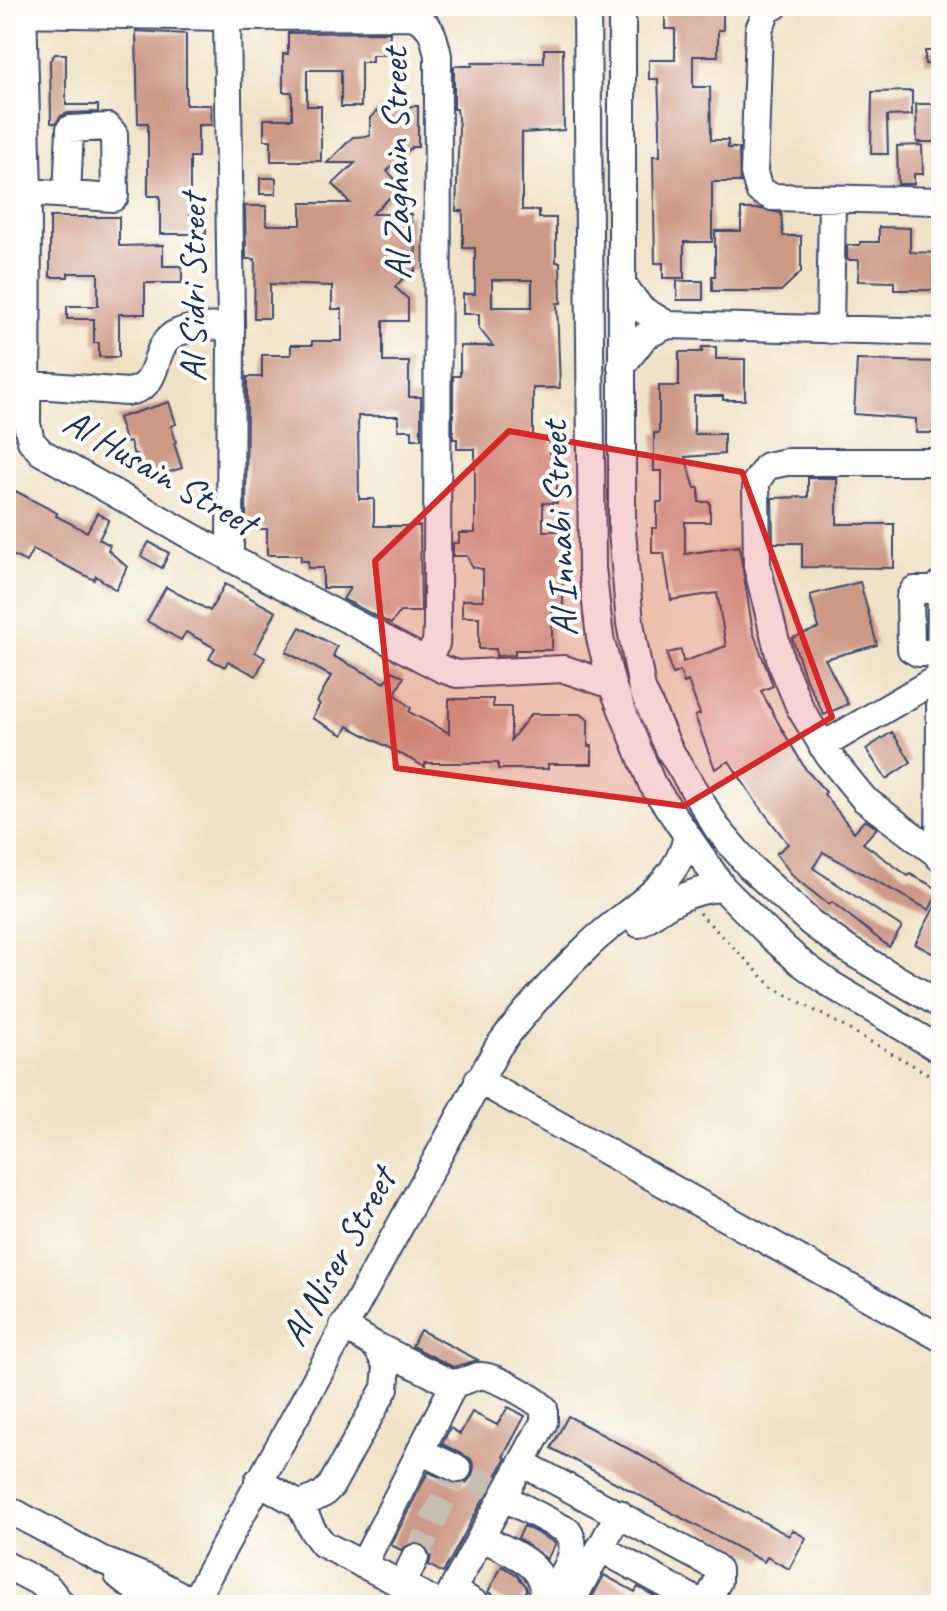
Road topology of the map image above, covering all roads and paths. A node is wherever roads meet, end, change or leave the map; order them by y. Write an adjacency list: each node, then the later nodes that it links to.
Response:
1 (587, 6): 21 (street, Al Innabi Street)
2 (775, 6): 8 (street)
3 (620, 9): 10 (street, Al Innabi Street)
4 (23, 10): 5 (street, Al Zaghain Street); 6 (street, Al Husain Street)
5 (227, 17): 12 (street, Al Sidri Street); 22 (street, Al Zaghain Street)
6 (28, 192): 7 (street); 16 (street, Al Husain Street)
7 (67, 195)
8 (832, 200): 9 (street); 13 (street)
9 (941, 201)
10 (621, 282): 11 (street); 15 (street, Al Innabi Street)
11 (668, 325): 13 (street); 15 (street)
12 (231, 326): 16 (street); 18 (street, Al Sidri Street)
13 (830, 330): 14 (street)
14 (941, 332)
15 (621, 367): 32 (street, Al Innabi Street)
16 (26, 384): 18 (street, Al Husain Street)
17 (941, 462): 26 (street)
18 (230, 558): 22 (street, Al Husain Street)
19 (941, 583): 20 (street)
20 (941, 590): 23 (street)
21 (600, 638): 24 (street); 25 (street, Al Innabi Street)
22 (426, 659): 24 (street, Al Husain Street)
23 (940, 665): 26 (street); 28 (street)
24 (564, 669): 25 (street, Al Husain Street)
25 (612, 685): 27 (street, Al Innabi Street)
26 (822, 746): 28 (street)
27 (687, 836): 29 (street, Al Innabi Street); 31 (street, Al Niser Street)
28 (940, 857)
29 (723, 888): 30 (street, Al Niser Street); 33 (street, Al Innabi Street)
30 (682, 896): 31 (street, Al Niser Street); 35 (path)
31 (574, 962): 34 (street, Al Niser Street)
32 (941, 1005)
33 (941, 1050)
34 (478, 1080): 36 (street, Al Niser Street); 37 (street)
35 (941, 1081)
36 (343, 1326): 38 (street); 43 (street, Al Niser Street)
37 (941, 1338)
38 (376, 1346): 39 (street); 45 (street)
39 (454, 1384): 40 (street); 41 (street)
40 (420, 1451): 42 (street); 53 (street)
41 (522, 1463): 44 (street); 47 (street)
42 (458, 1469)
43 (258, 1481): 45 (street); 56 (street, Al Niser Street)
44 (500, 1493): 48 (street); 57 (street)
45 (300, 1505): 53 (street)
46 (6, 1508): 51 (street)
47 (619, 1513): 49 (street); 62 (street)
48 (481, 1537): 55 (street); 57 (street)
49 (600, 1548): 58 (street); 62 (street)
50 (415, 1558): 54 (street)
51 (104, 1561): 56 (street); 60 (street)
52 (6, 1565): 59 (street)
53 (363, 1565): 54 (street)
54 (402, 1585): 55 (street)
55 (446, 1600): 61 (street)
56 (193, 1604)
57 (541, 1604)
58 (573, 1604)
59 (62, 1605)
60 (155, 1605)
61 (478, 1605)
62 (704, 1605)

